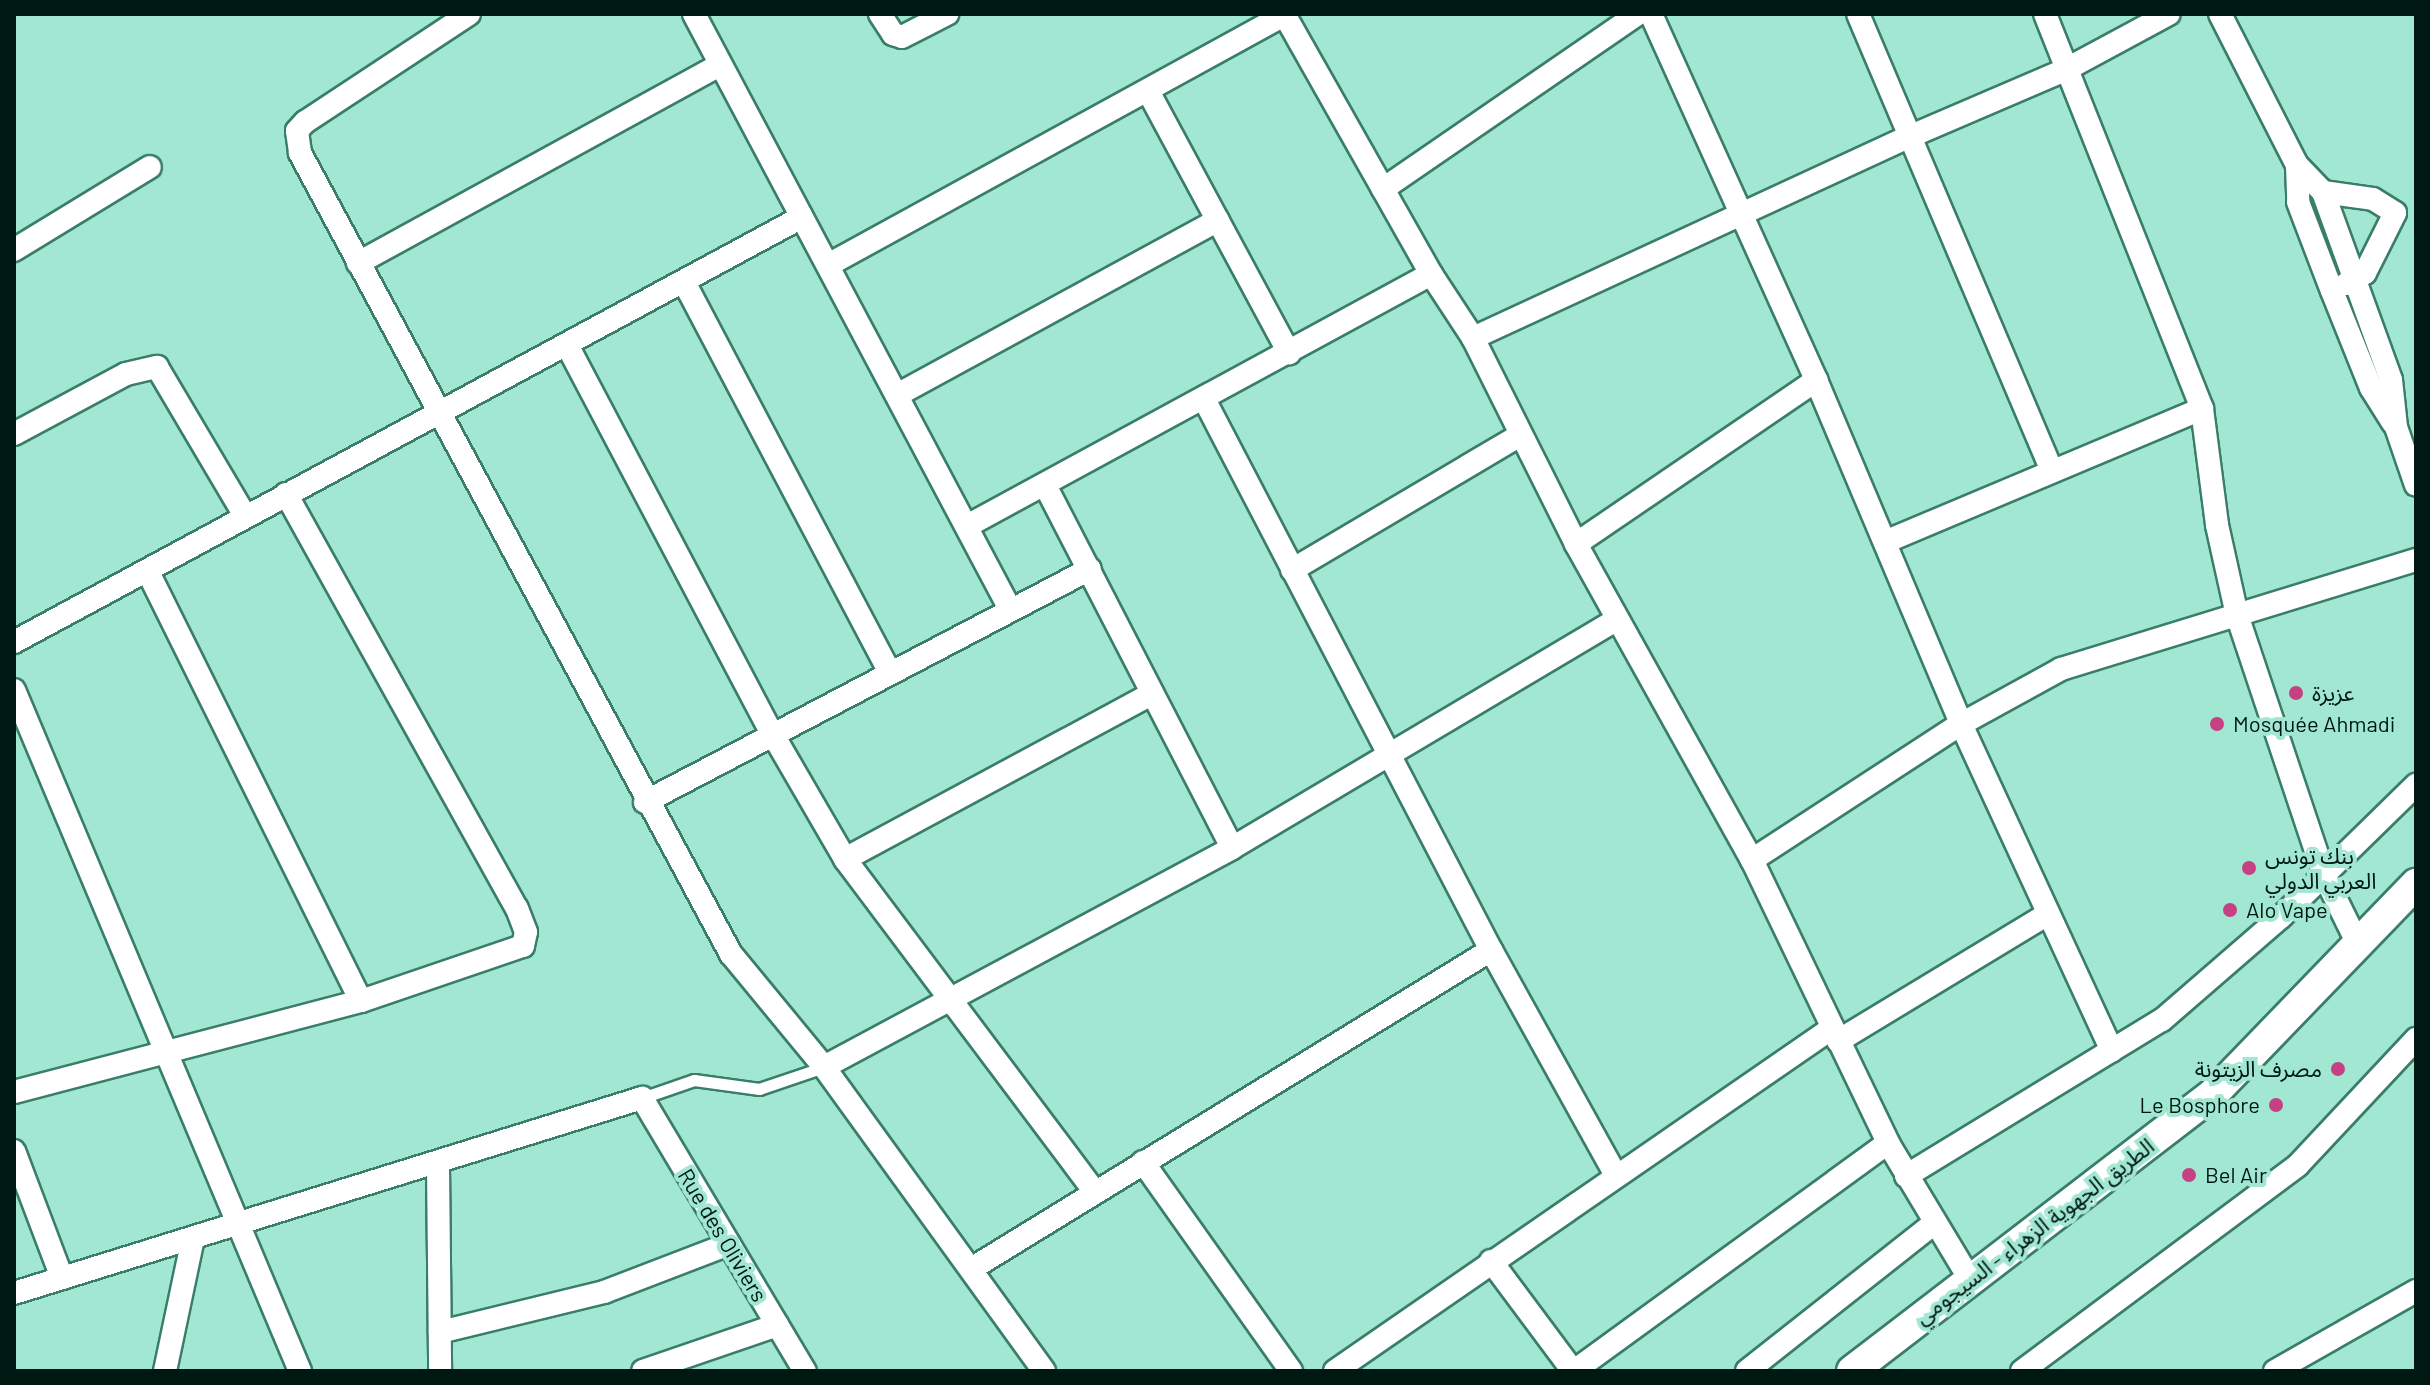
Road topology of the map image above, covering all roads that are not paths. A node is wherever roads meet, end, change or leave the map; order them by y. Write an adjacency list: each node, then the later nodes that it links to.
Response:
1 (469, 14): 24 (street)
2 (694, 14): 12 (street)
3 (880, 14): 4 (street)
4 (947, 14)
5 (1638, 14): 18 (street)
6 (1651, 14): 20 (street)
7 (1858, 14): 15 (street)
8 (2045, 14): 13 (street)
9 (2169, 14): 13 (street)
10 (2220, 14): 16 (street)
11 (1284, 15): 14 (street); 18 (street)
12 (720, 65): 21 (street); 24 (street)
13 (2063, 71): 15 (street); 36 (street)
14 (1148, 91): 22 (street); 25 (street)
15 (1911, 136): 20 (street); 41 (street)
16 (2297, 165): 19 (street); 29 (street)
17 (150, 167): 23 (street)
18 (1383, 189): 26 (street)
19 (2323, 192): 27 (street); 27 (street)
20 (1742, 214): 30 (street); 33 (street)
21 (802, 217): 25 (street); 28 (street)
22 (1218, 220): 32 (street); 34 (street)
23 (14, 250)
24 (358, 263): 37 (street)
25 (830, 264): 34 (street)
26 (1431, 274): 30 (street); 32 (street)
27 (2355, 279): 29 (street); 38 (street)
28 (684, 282): 31 (street); 57 (street)
29 (2332, 291): 38 (street)
30 (1473, 338): 40 (street)
31 (567, 345): 37 (street); 61 (street)
32 (1289, 353): 35 (street)
33 (1816, 380): 47 (street); 48 (street)
34 (899, 394): 46 (street)
35 (1204, 399): 43 (street); 51 (street)
36 (2202, 409): 41 (street); 54 (street)
37 (438, 412): 44 (street); 64 (street)
38 (2396, 427): 42 (street)
39 (14, 434): 45 (street)
40 (1520, 435): 48 (street); 51 (street)
41 (2051, 468): 47 (street)
42 (2416, 485)
43 (1046, 487): 46 (street); 50 (street)
44 (286, 494): 45 (street); 74 (street)
45 (245, 516): 52 (street)
46 (967, 526): 53 (street)
47 (1885, 542): 60 (street)
48 (1576, 544): 55 (street)
49 (2416, 560): 54 (street)
50 (1090, 569): 53 (street); 59 (street)
51 (1292, 570): 62 (street)
52 (148, 572): 56 (street); 74 (street)
53 (1010, 609): 57 (street)
54 (2237, 615): 60 (street); 68 (street)
55 (1617, 619): 62 (street); 67 (street)
56 (14, 642)
57 (889, 670): 61 (street)
58 (14, 690): 78 (street)
59 (1152, 694): 65 (street); 66 (street)
60 (1961, 724): 67 (street); 70 (street)
61 (772, 733): 64 (street); 66 (street)
62 (1390, 755): 65 (street); 72 (street)
63 (2416, 785): 68 (street)
64 (645, 802): 79 (street)
65 (1232, 848): 73 (street)
66 (845, 859): 73 (street)
67 (1752, 860): 75 (street)
68 (2324, 875): 71 (street); 77 (street)
69 (2416, 884): 71 (main road, الطريق الجهوية الزهراء - السيجومي)
70 (2048, 914): 75 (street); 77 (street)
71 (2357, 942): 96 (main road, الطريق الجهوية الزهراء - السيجومي)
72 (1491, 950): 84 (street); 86 (street)
73 (947, 1000): 79 (street); 88 (street)
74 (361, 1001): 78 (street)
75 (1835, 1035): 82 (street); 86 (street)
76 (2416, 1039): 112 (street)
77 (2112, 1051): 87 (street)
78 (167, 1052): 80 (street); 90 (street)
79 (824, 1067): 81 (lane); 94 (street)
80 (14, 1092)
81 (642, 1098): 85 (street); 92 (street, Rue des Oliviers)
82 (1888, 1143): 87 (street); 110 (street)
83 (14, 1151): 95 (street)
84 (1143, 1162): 88 (street); 108 (street)
85 (438, 1165): 90 (street); 100 (street)
86 (1615, 1174): 93 (street)
87 (1906, 1176): 89 (street)
88 (1095, 1192): 94 (street)
89 (1933, 1224): 96 (street); 111 (street)
90 (236, 1228): 91 (street); 103 (street)
91 (193, 1238): 95 (street); 102 (street)
92 (729, 1244): 99 (street, Rue des Oliviers); 100 (street)
93 (1491, 1261): 109 (street); 110 (street)
94 (971, 1269): 107 (street)
95 (62, 1278): 98 (street)
96 (1969, 1278): 101 (main road, الطريق الجهوية الزهراء - السيجومي)
97 (2416, 1291): 113 (street)
98 (14, 1293)
99 (777, 1325): 105 (street); 106 (street, Rue des Oliviers)
100 (440, 1332): 104 (street)
101 (1854, 1370)
102 (165, 1371)
103 (300, 1371)
104 (440, 1371)
105 (643, 1371)
106 (805, 1371)
107 (1044, 1371)
108 (1291, 1371)
109 (1335, 1371)
110 (1574, 1371)
111 (1747, 1371)
112 (2022, 1371)
113 (2275, 1371)

